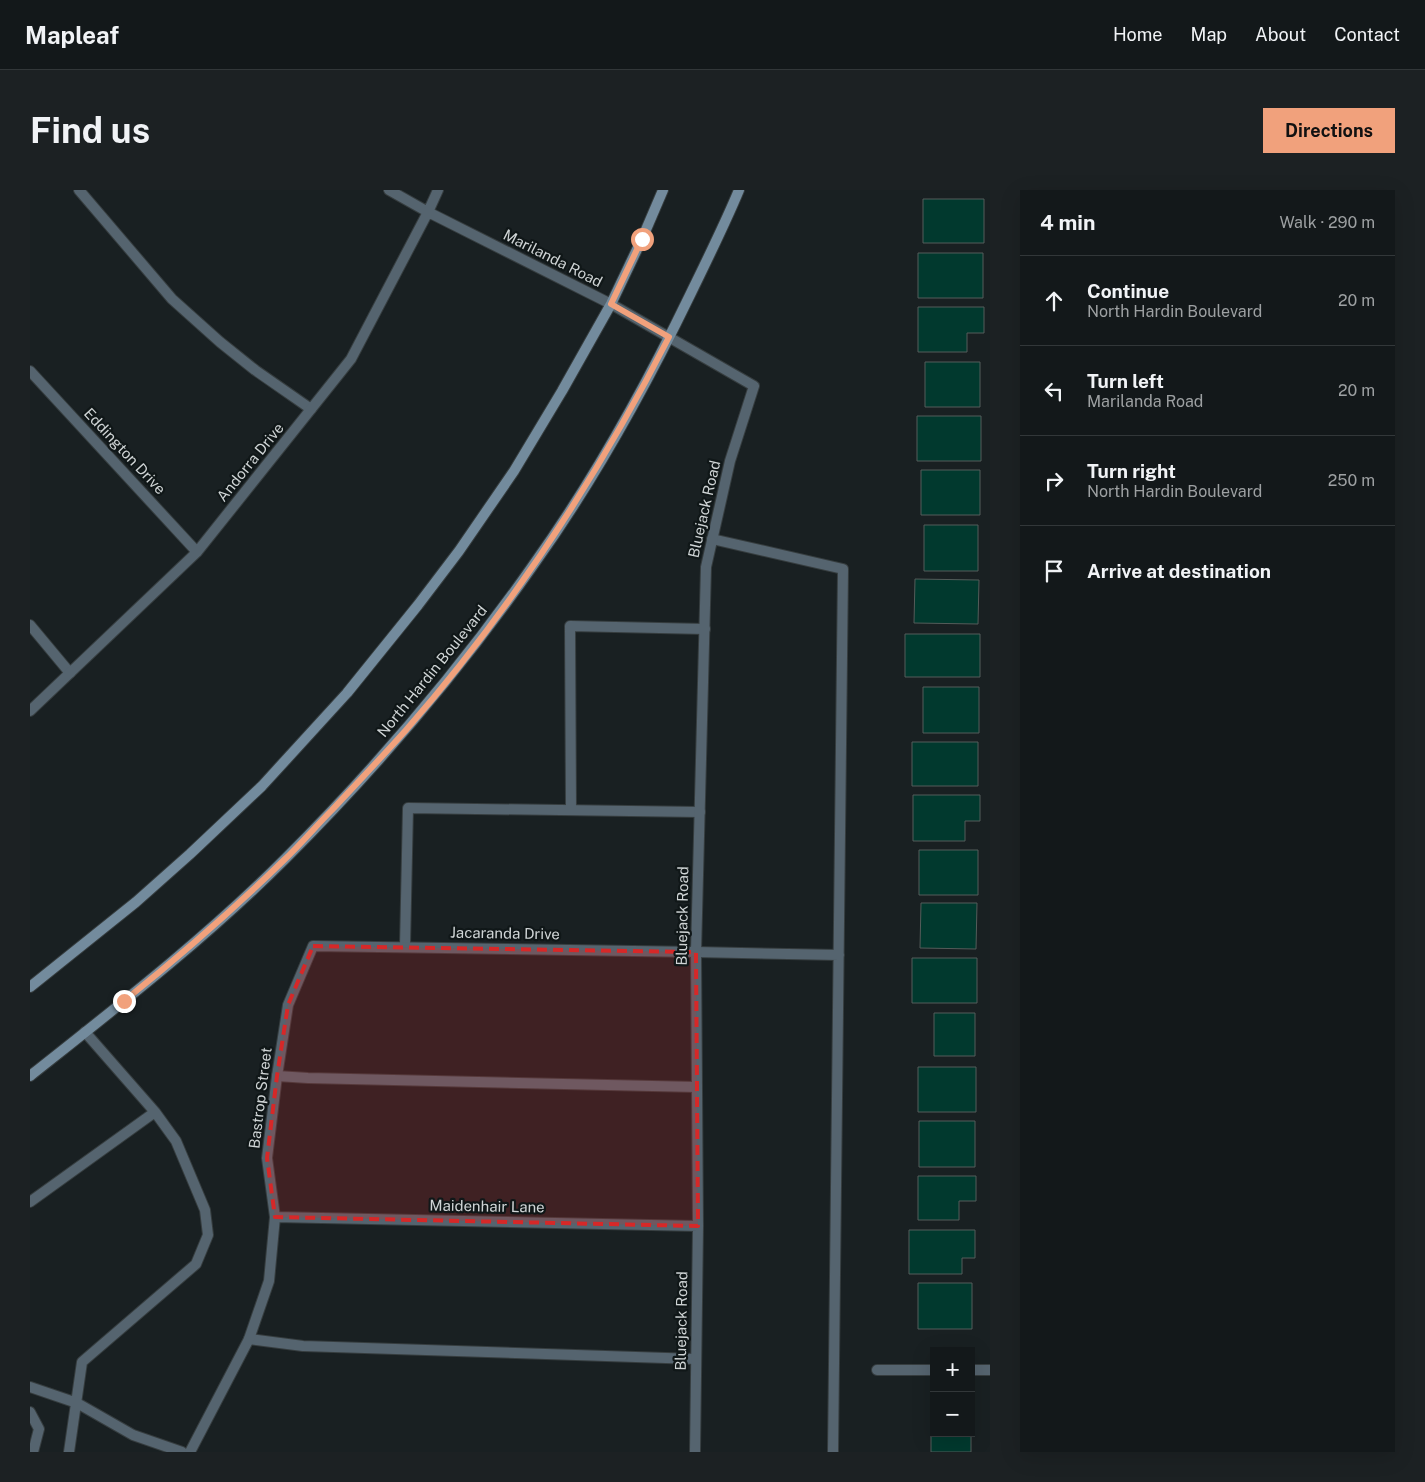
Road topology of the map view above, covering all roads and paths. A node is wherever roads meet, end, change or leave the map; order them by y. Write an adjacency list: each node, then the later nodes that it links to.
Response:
1 (79, 190): 11 (street)
2 (389, 190): 6 (street, Marilanda Road)
3 (438, 190): 6 (street, Andorra Drive)
4 (663, 190): 7 (main road)
5 (739, 190): 8 (main road, North Hardin Boulevard)
6 (428, 212): 7 (street, Marilanda Road); 11 (street, Andorra Drive)
7 (611, 304): 8 (street, Marilanda Road); 24 (main road)
8 (669, 337): 10 (street, Marilanda Road); 25 (main road, North Hardin Boulevard)
9 (30, 372): 13 (street, Eddington Drive)
10 (754, 386): 12 (street, Bluejack Road)
11 (312, 409): 13 (street, Andorra Drive)
12 (712, 539): 15 (street, Bluejack Road); 23 (street)
13 (197, 552): 16 (street, Andorra Drive)
14 (30, 625): 16 (street)
15 (704, 629): 18 (street); 19 (street, Bluejack Road)
16 (70, 673): 17 (street, Andorra Drive)
17 (30, 711)
18 (571, 810): 19 (street); 21 (street)
19 (700, 812): 22 (street, Bluejack Road)
20 (313, 946): 21 (street, Jacaranda Drive); 27 (street, Bastrop Street)
21 (405, 946): 22 (street, Jacaranda Drive)
22 (696, 952): 23 (street, Jacaranda Drive); 28 (street, Bluejack Road)
23 (839, 955): 47 (street)
24 (30, 987)
25 (85, 1032): 26 (main road, North Hardin Boulevard); 29 (street)
26 (30, 1076)
27 (277, 1076): 28 (street); 31 (street, Bastrop Street)
28 (697, 1087): 32 (street, Bluejack Road)
29 (155, 1112): 30 (street); 40 (street)
30 (30, 1202)
31 (275, 1216): 32 (street, Maidenhair Lane); 33 (street, Bastrop Street)
32 (698, 1226): 34 (street, Bluejack Road)
33 (249, 1339): 34 (street); 45 (street, Bastrop Street)
34 (696, 1359): 46 (street, Bluejack Road)
35 (877, 1370): 36 (street)
36 (930, 1370)
37 (975, 1370): 38 (street)
38 (990, 1370)
39 (30, 1387): 40 (street)
40 (77, 1403): 43 (street); 44 (street)
41 (30, 1412): 42 (street)
42 (33, 1452)
43 (69, 1452)
44 (182, 1452)
45 (190, 1452)
46 (695, 1452)
47 (833, 1452)

